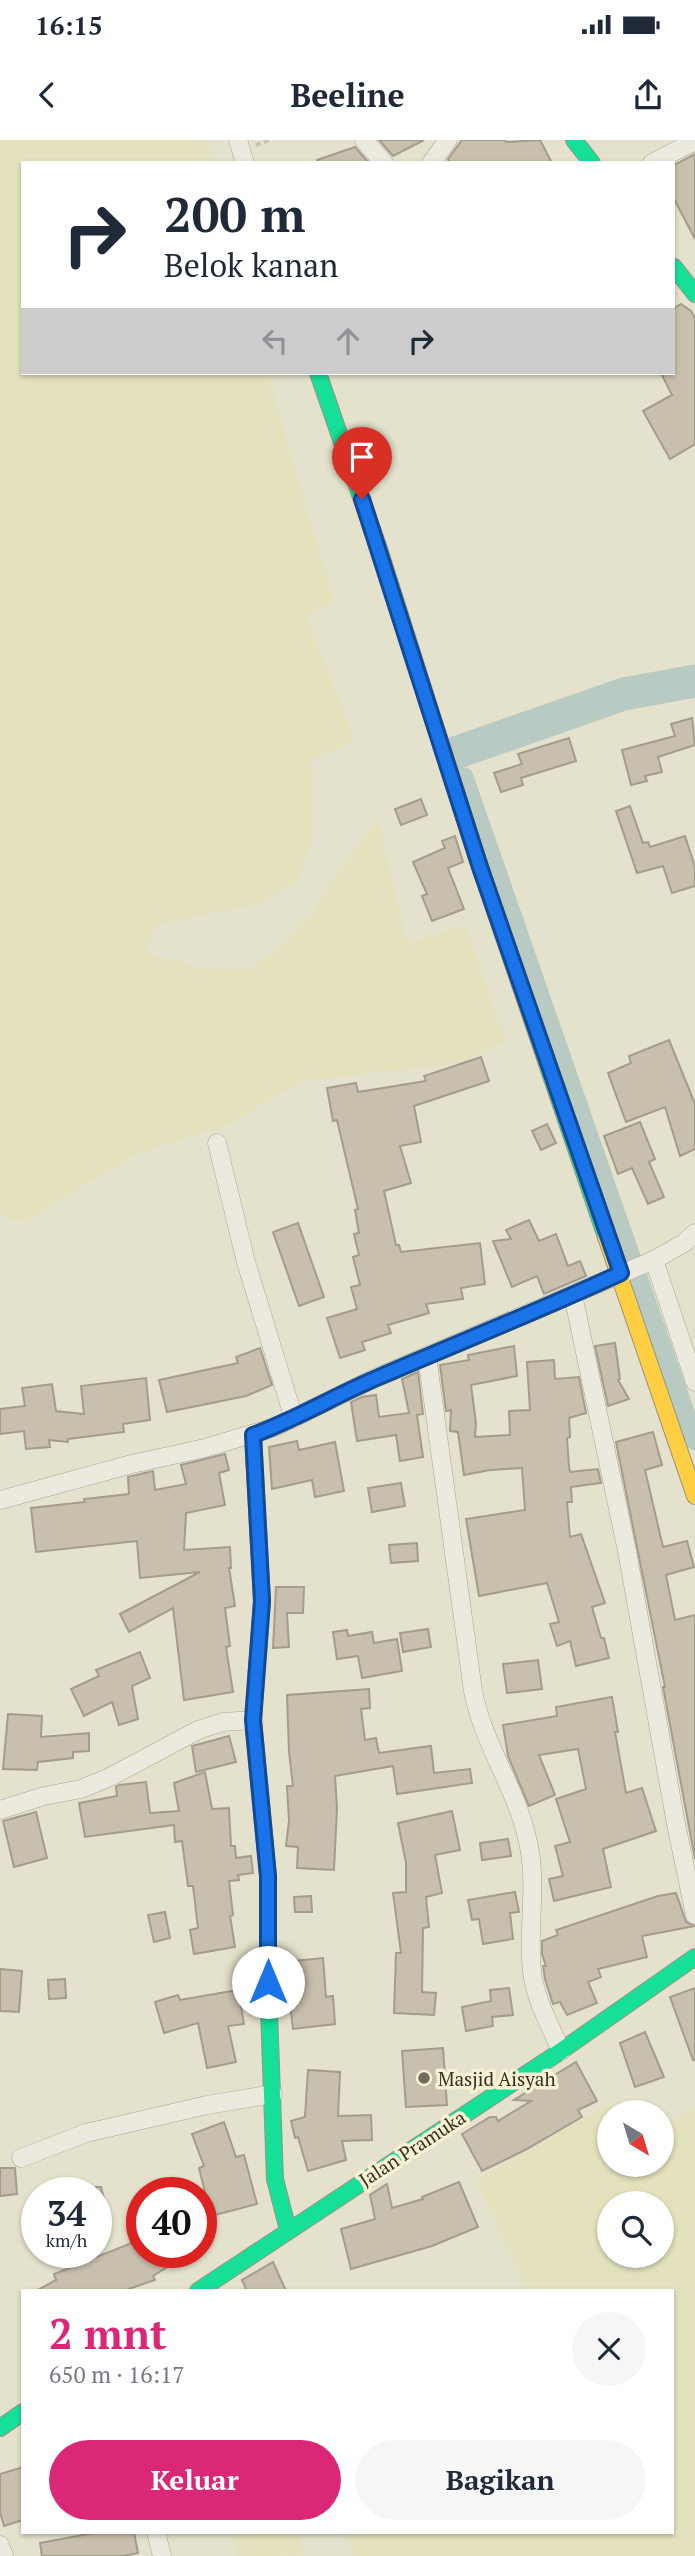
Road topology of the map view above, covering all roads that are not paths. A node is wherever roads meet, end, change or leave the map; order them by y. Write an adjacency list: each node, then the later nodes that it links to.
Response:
1 (238, 140): 6 (street)
2 (364, 140): 7 (street)
3 (448, 140): 8 (street)
4 (574, 140): 9 (main road)
5 (695, 141): 10 (street)
6 (244, 161)
7 (382, 161)
8 (432, 161)
9 (590, 161)
10 (656, 161)
11 (675, 268): 12 (main road)
12 (695, 294)
13 (319, 375): 17 (main road)
14 (217, 1143): 21 (street)
15 (695, 1233): 16 (street)
16 (651, 1261): 17 (street); 20 (street)
17 (623, 1272): 18 (street); 23 (main road)
18 (573, 1295): 19 (street); 27 (street)
19 (427, 1356): 21 (street); 29 (street)
20 (695, 1382)
21 (294, 1419): 22 (street)
22 (253, 1435): 24 (street); 25 (main road)
23 (695, 1496)
24 (0, 1500)
25 (253, 1720): 26 (street); 30 (main road)
26 (0, 1810)
27 (695, 1915)
28 (695, 1957): 29 (main road, Jalan Pramuka)
29 (561, 2051): 32 (main road, Jalan Pramuka)
30 (274, 2094): 31 (street); 32 (main road)
31 (21, 2158)
32 (288, 2230): 33 (main road, Jalan Pramuka)
33 (201, 2289)
34 (21, 2413): 35 (main road)
35 (0, 2428)
36 (156, 2534): 39 (street)
37 (0, 2545): 38 (street)
38 (4, 2556)
39 (162, 2556)

